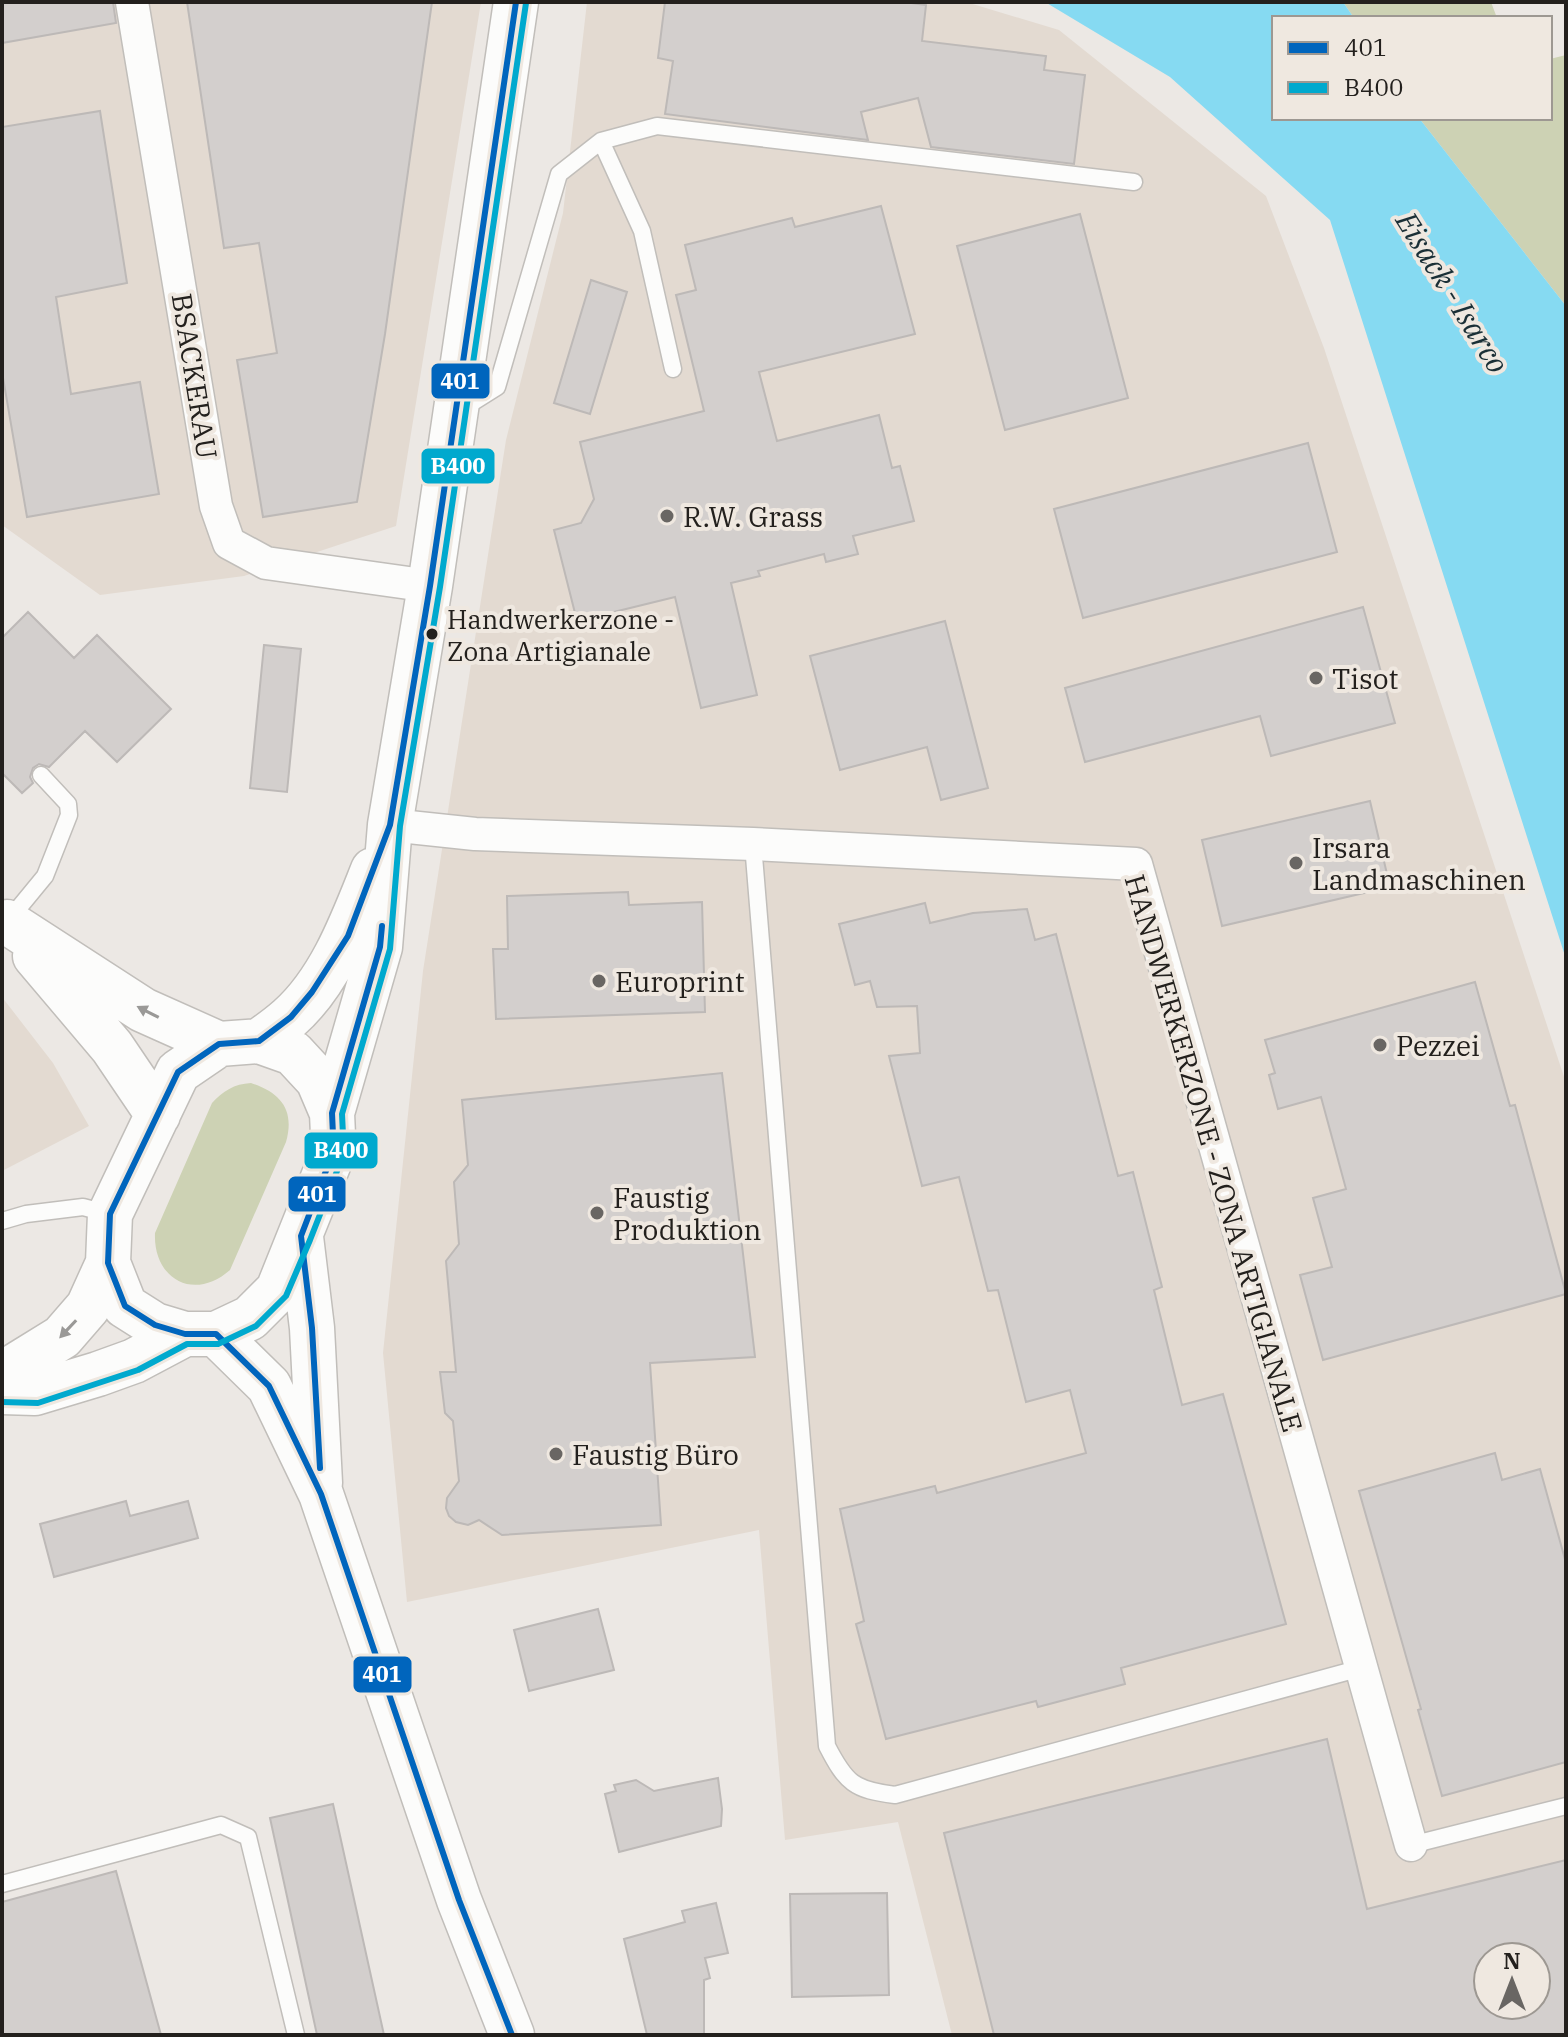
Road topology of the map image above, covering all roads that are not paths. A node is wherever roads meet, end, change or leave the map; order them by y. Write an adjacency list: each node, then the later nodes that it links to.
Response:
1 (132, 2): 7 (street, BSACKERAU)
2 (516, 2): 6 (main road)
3 (601, 141): 4 (lane); 5 (lane); 6 (lane)
4 (1134, 182)
5 (673, 369)
6 (454, 414): 7 (main road)
7 (430, 586): 9 (main road)
8 (41, 775): 11 (lane)
9 (390, 825): 10 (street, HANDWERKERZONE - ZONA ARTIGIANALE); 12 (main road); 13 (main road)
10 (753, 844): 23 (street, HANDWERKERZONE - ZONA ARTIGIANALE); 23 (lane)
11 (4, 920): 12 (main road, one-way to 11); 14 (main road)
12 (239, 1043): 13 (main road); 14 (main road)
13 (332, 1113): 17 (main road)
14 (158, 1115): 15 (main road)
15 (110, 1214): 16 (lane); 18 (main road)
16 (2, 1221)
17 (301, 1236): 19 (main road); 22 (main road)
18 (108, 1263): 19 (main road); 20 (main road, one-way to 20)
19 (200, 1334): 21 (main road); 22 (main road)
20 (2, 1374)
21 (2, 1392)
22 (321, 1494): 28 (main road)
23 (1361, 1668): 25 (street, HANDWERKERZONE - ZONA ARTIGIANALE)
24 (1566, 1806): 25 (lane)
25 (1411, 1845)
26 (2, 1884): 27 (lane)
27 (296, 2035)
28 (512, 2035)

